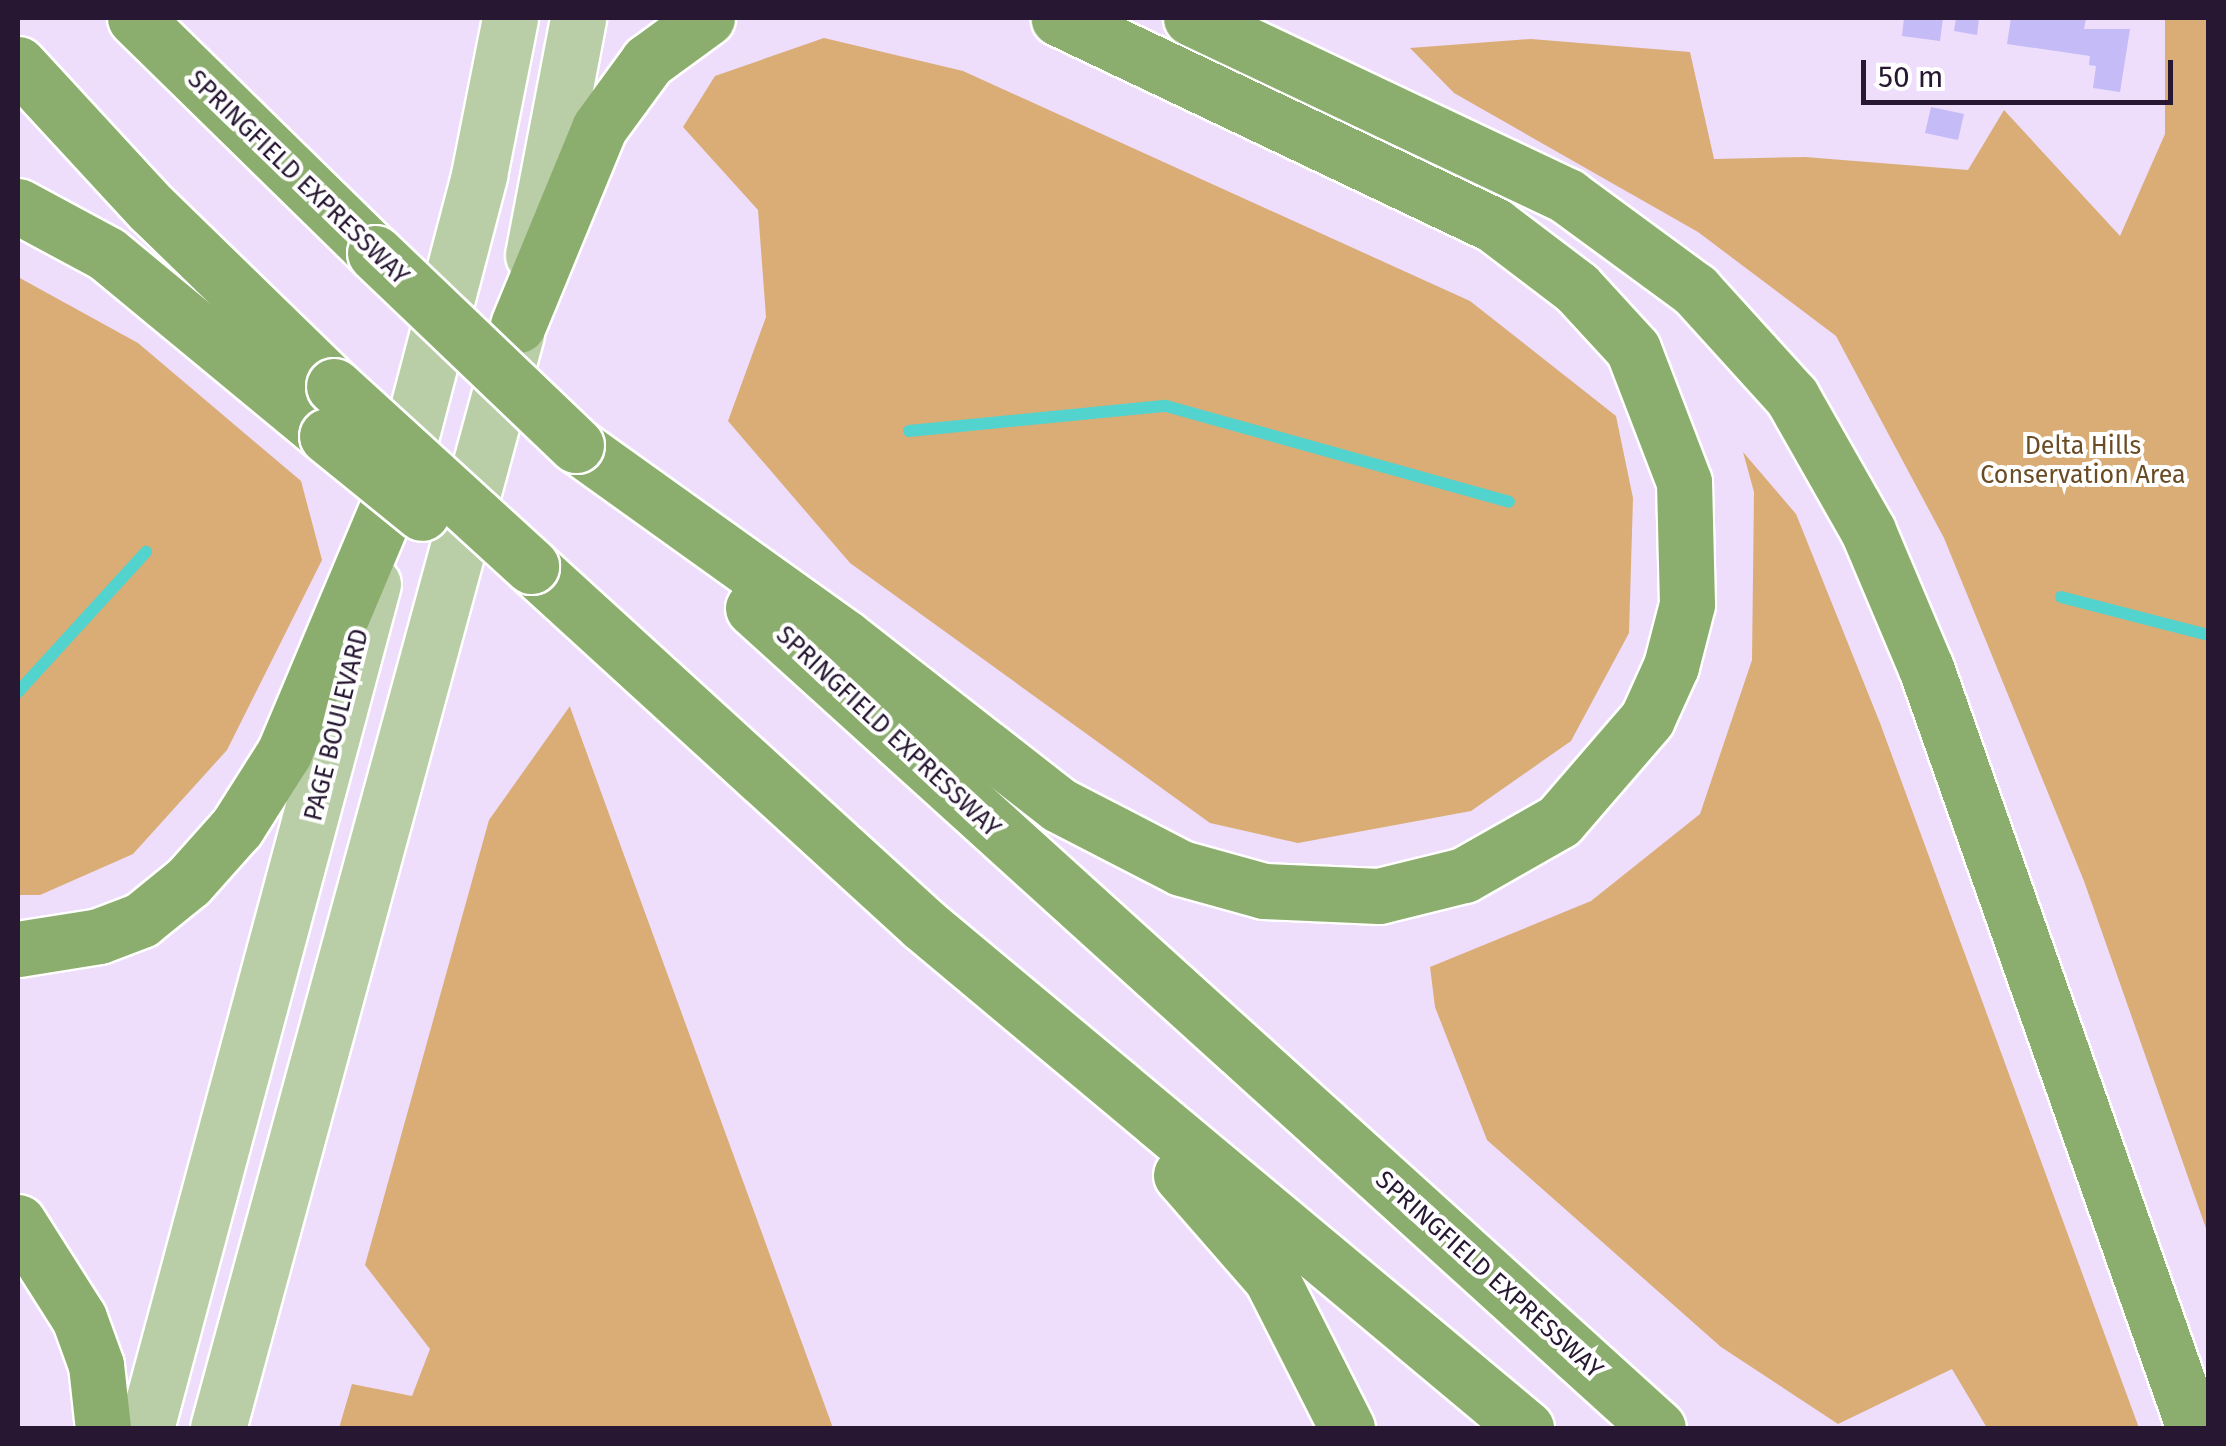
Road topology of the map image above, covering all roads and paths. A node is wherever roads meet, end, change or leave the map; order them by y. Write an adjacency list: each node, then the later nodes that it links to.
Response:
1 (135, 18): 11 (highway, SPRINGFIELD EXPRESSWAY, bridge)
2 (510, 18): 12 (main road, PAGE BOULEVARD)
3 (578, 18): 9 (main road)
4 (707, 18): 9 (highway)
5 (1059, 18): 11 (highway)
6 (1191, 18): 22 (highway)
7 (18, 64): 10 (highway)
8 (18, 206): 10 (highway)
9 (518, 325): 18 (main road)
10 (331, 411): 14 (highway, bridge)
11 (576, 444): 21 (highway, SPRINGFIELD EXPRESSWAY)
12 (399, 480): 13 (highway); 17 (main road, PAGE BOULEVARD)
13 (18, 949)
14 (964, 956): 19 (highway); 20 (highway)
15 (18, 1222): 16 (highway)
16 (103, 1428)
17 (146, 1428)
18 (218, 1428)
19 (1347, 1428)
20 (1526, 1428)
21 (1658, 1428)
22 (2194, 1428)

